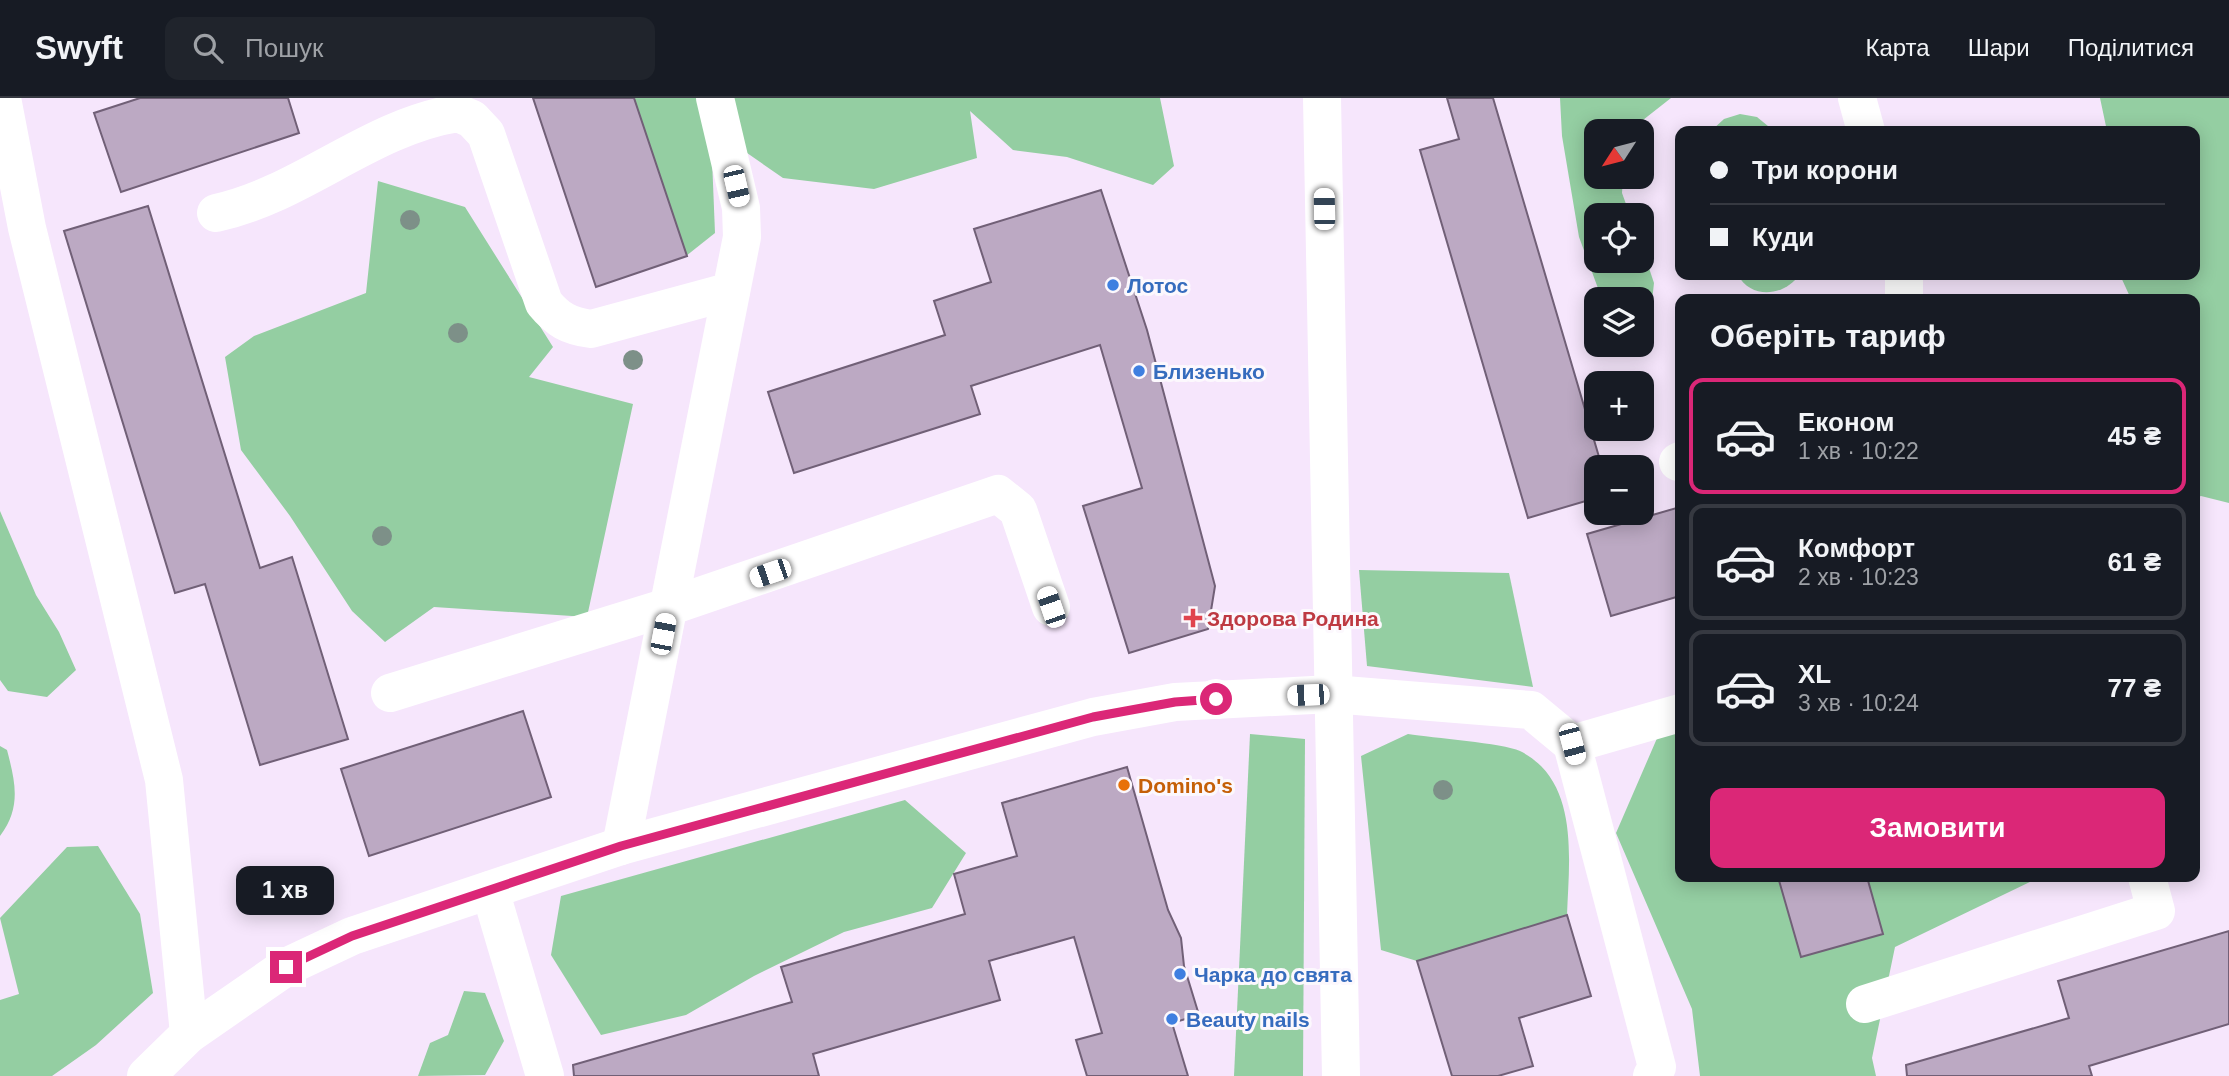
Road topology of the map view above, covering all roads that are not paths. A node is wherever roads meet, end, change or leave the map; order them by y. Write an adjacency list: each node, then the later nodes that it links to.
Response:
1 (2, 98): 18 (lane)
2 (715, 98): 7 (lane)
3 (1322, 98): 11 (lane)
4 (1857, 98): 5 (lane)
5 (1865, 126)
6 (216, 213): 7 (lane)
7 (731, 291): 8 (lane)
8 (668, 607): 9 (lane); 10 (lane); 14 (lane)
9 (1051, 607)
10 (390, 693)
11 (1332, 694): 13 (lane); 14 (lane); 21 (lane)
12 (1675, 714): 13 (lane)
13 (1572, 744): 22 (lane)
14 (621, 846): 16 (lane)
15 (2148, 882): 17 (lane)
16 (491, 890): 18 (lane); 20 (lane)
17 (1865, 1004)
18 (189, 1034): 19 (lane)
19 (146, 1076)
20 (545, 1076)
21 (1341, 1076)
22 (1652, 1076)

